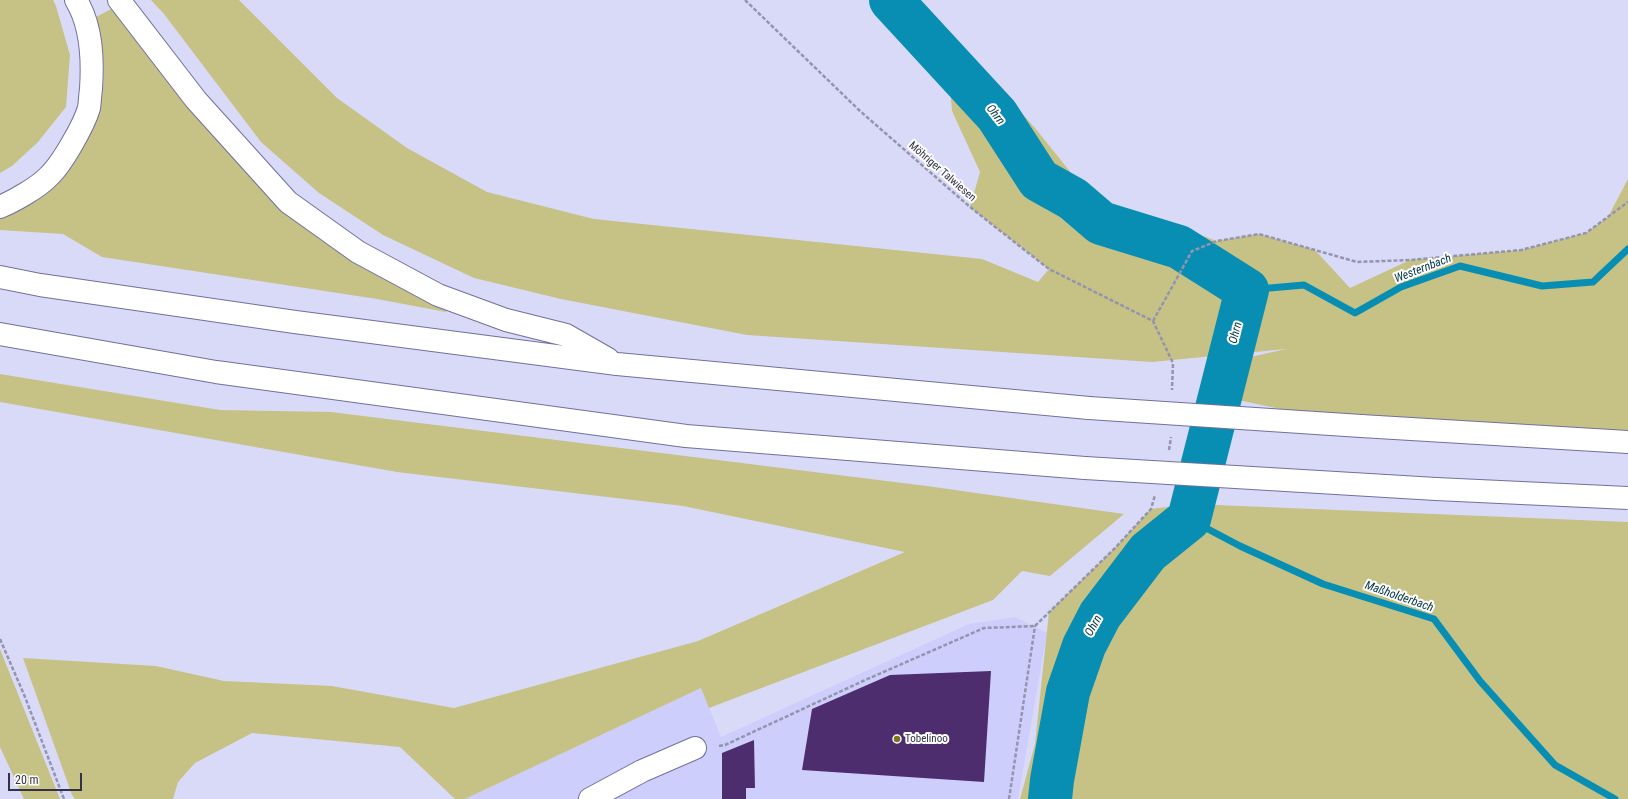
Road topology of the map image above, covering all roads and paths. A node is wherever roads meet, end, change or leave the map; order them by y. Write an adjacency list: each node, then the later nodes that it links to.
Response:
1 (76, 0): 5 (main road)
2 (120, 0): 8 (main road)
3 (745, 0): 4 (path, Möhriger Talwiesen)
4 (1628, 202)
5 (0, 207)
6 (0, 277): 8 (main road)
7 (0, 334): 10 (main road, bridge)
8 (617, 364): 9 (main road, bridge)
9 (1628, 442)
10 (1628, 498)
11 (0, 639): 13 (path)
12 (695, 748): 14 (main road); 15 (path)
13 (64, 799)
14 (590, 799)
15 (1010, 799)

